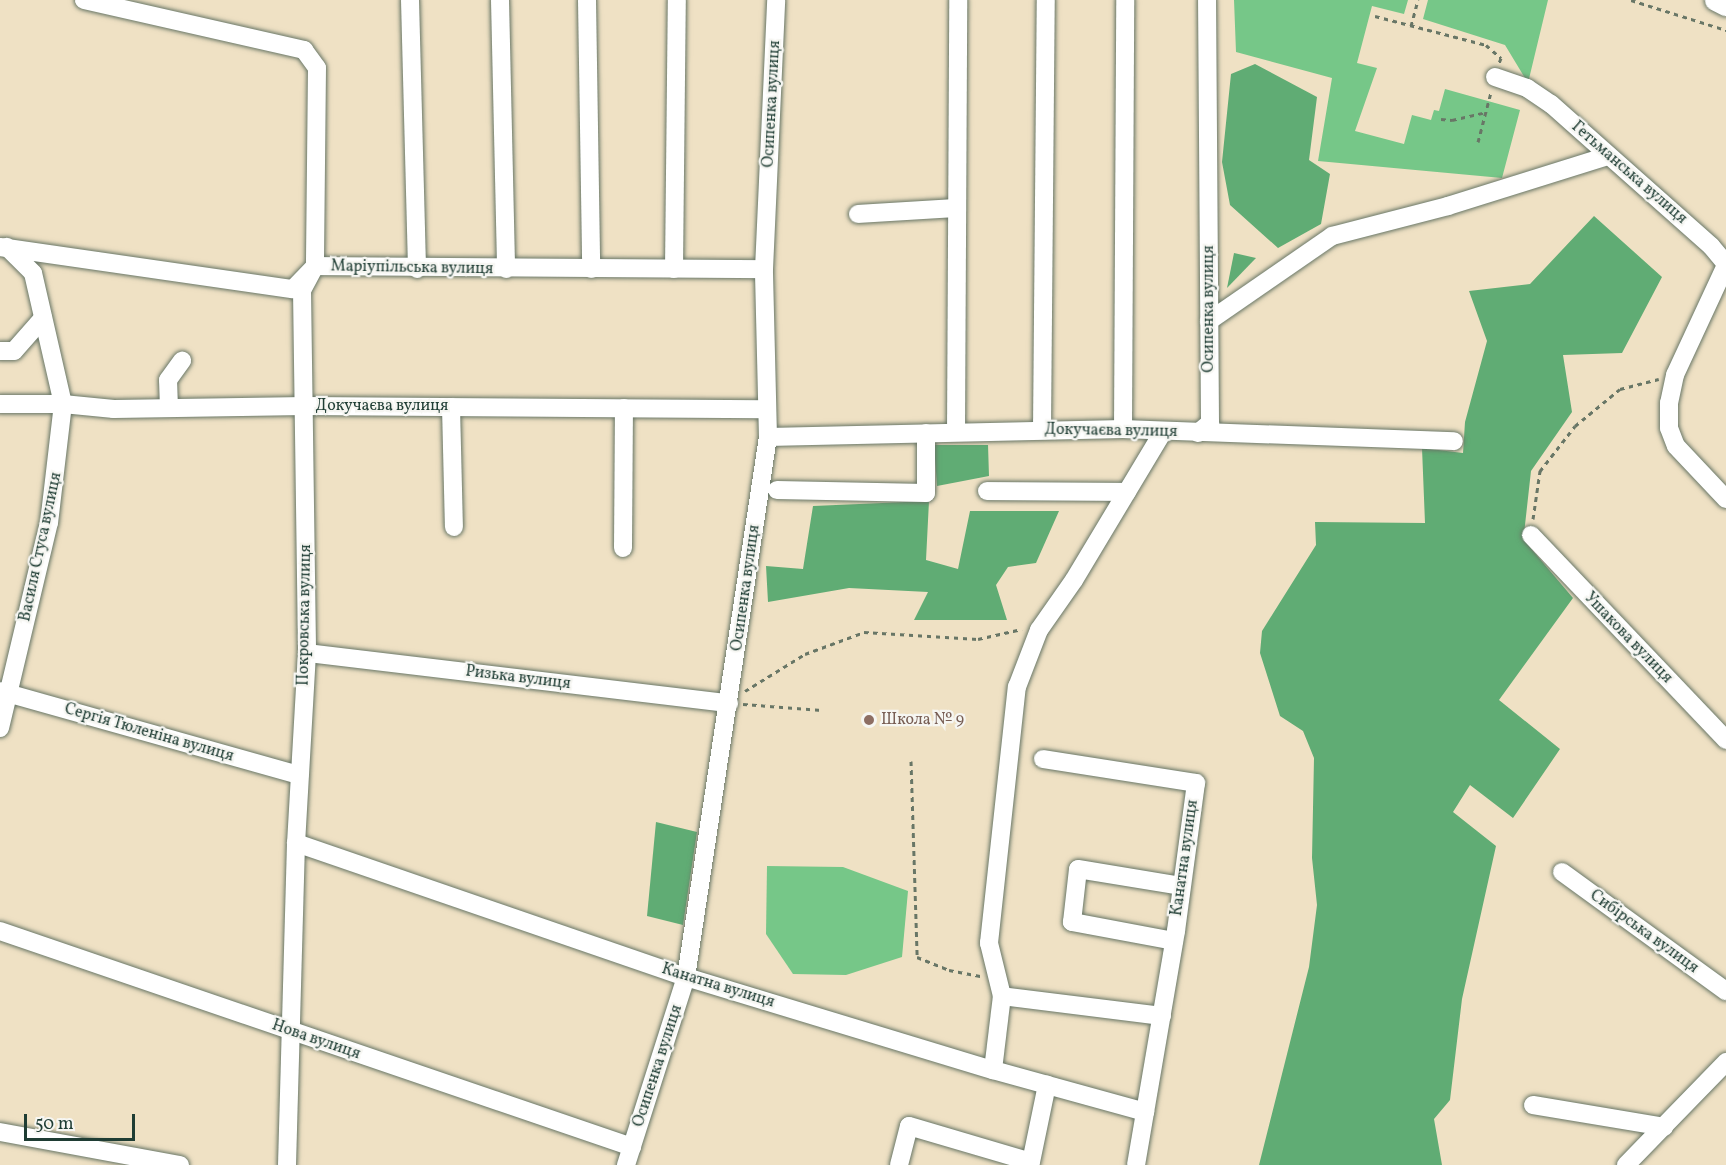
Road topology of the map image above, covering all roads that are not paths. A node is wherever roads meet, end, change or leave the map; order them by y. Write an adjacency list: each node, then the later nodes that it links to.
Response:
1 (84, 0): 19 (street, Покровська вулиця)
2 (411, 0): 20 (street)
3 (500, 0): 21 (street)
4 (587, 0): 22 (street)
5 (677, 0): 23 (street)
6 (776, 0): 24 (street, Осипенка вулиця)
7 (958, 0): 15 (street)
8 (1046, 0): 37 (street)
9 (1125, 0): 36 (street)
10 (1207, 0): 26 (street, Осипенка вулиця)
11 (1716, 0): 12 (main road)
12 (1726, 5)
13 (1495, 77): 14 (street, Гетьманська вулиця)
14 (1608, 156): 18 (street, Гетьманська вулиця); 26 (street)
15 (955, 208): 16 (street); 38 (street)
16 (858, 214)
17 (3, 244): 19 (street, Маріупільська вулиця); 25 (street, Василя Стуса вулиця)
18 (1726, 264): 47 (street)
19 (315, 266): 20 (street, Маріупільська вулиця); 31 (street, Покровська вулиця)
20 (417, 269): 21 (street, Маріупільська вулиця)
21 (506, 269): 22 (street, Маріупільська вулиця)
22 (591, 269): 23 (street, Маріупільська вулиця)
23 (674, 269): 24 (street, Маріупільська вулиця)
24 (764, 269): 35 (street, Осипенка вулиця)
25 (43, 318): 27 (street); 30 (street, Василя Стуса вулиця)
26 (1209, 321): 41 (street, Осипенка вулиця)
27 (0, 351)
28 (182, 361): 33 (street)
29 (0, 404): 30 (street, Докучаєва вулиця)
30 (63, 404): 33 (street, Докучаєва вулиця); 52 (street, Василя Стуса вулиця)
31 (305, 406): 32 (street, Докучаєва вулиця); 33 (street, Докучаєва вулиця); 51 (street, Покровська вулиця)
32 (451, 407): 34 (street, Докучаєва вулиця); 48 (street)
33 (169, 408)
34 (624, 408): 35 (street, Докучаєва вулиця); 50 (street)
35 (764, 409): 42 (street, Осипенка вулиця)
36 (1123, 429): 37 (street, Докучаєва вулиця); 39 (street, Докучаєва вулиця)
37 (1042, 430): 38 (street, Докучаєва вулиця)
38 (956, 432): 40 (street, Докучаєва вулиця)
39 (1163, 432): 41 (street, Докучаєва вулиця); 46 (street)
40 (926, 433): 42 (street, Докучаєва вулиця); 44 (street)
41 (1198, 433): 43 (street, Докучаєва вулиця)
42 (768, 437): 53 (street, Осипенка вулиця)
43 (1454, 441)
44 (777, 490)
45 (987, 491): 46 (street)
46 (1127, 492): 64 (street)
47 (1726, 499)
48 (454, 527)
49 (1531, 535): 55 (street, Ушакова вулиця)
50 (623, 548)
51 (307, 653): 53 (street, Ризька вулиця); 57 (street, Покровська вулиця)
52 (4, 692): 54 (street, Василя Стуса вулиця); 57 (street, Сергія Тюленіна вулиця)
53 (729, 703): 63 (street, Осипенка вулиця)
54 (0, 728)
55 (1726, 740)
56 (1042, 759): 60 (street, Канатна вулиця)
57 (299, 775): 58 (street, Покровська вулиця)
58 (296, 843): 63 (street, Канатна вулиця); 67 (street, Покровська вулиця)
59 (1562, 872): 65 (street, Сибірська вулиця)
60 (1181, 886): 62 (street, Канатна вулиця); 62 (street)
61 (0, 931): 67 (street, Нова вулиця)
62 (1174, 941): 66 (street, Канатна вулиця)
63 (686, 977): 69 (street, Канатна вулиця); 75 (street, Осипенка вулиця)
64 (1000, 988): 66 (street); 69 (street)
65 (1726, 991)
66 (1162, 1016): 72 (street, Канатна вулиця)
67 (291, 1032): 75 (street, Нова вулиця); 77 (street, Покровська вулиця)
68 (1726, 1062): 73 (street)
69 (993, 1070): 70 (street, Канатна вулиця)
70 (1047, 1085): 72 (street, Канатна вулиця); 79 (street)
71 (1533, 1105): 73 (street)
72 (1145, 1112): 80 (street, Канатна вулиця)
73 (1664, 1126): 81 (street)
74 (0, 1132): 76 (street)
75 (632, 1147): 78 (street, Осипенка вулиця)
76 (180, 1165)
77 (287, 1165)
78 (626, 1165)
79 (899, 1165)
80 (1136, 1165)
81 (1626, 1165)

